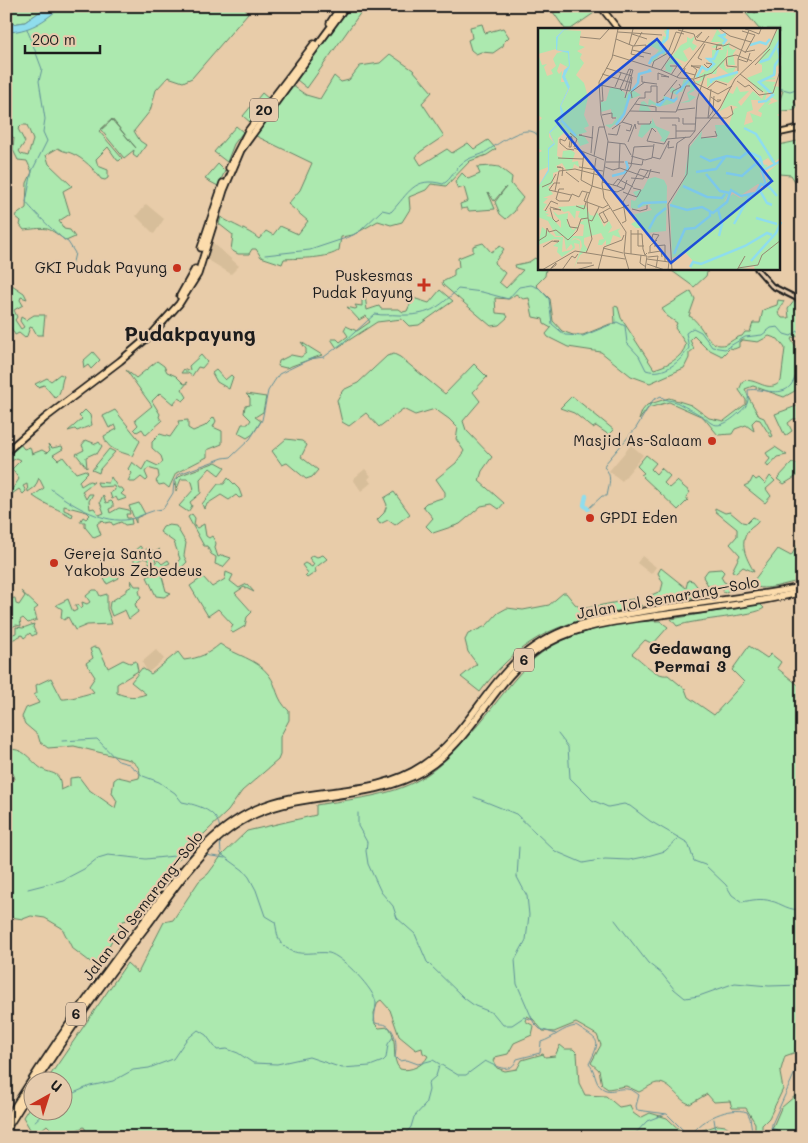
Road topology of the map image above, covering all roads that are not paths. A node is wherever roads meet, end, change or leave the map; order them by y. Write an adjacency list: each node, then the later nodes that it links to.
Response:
1 (341, 6): 5 (highway, 20)
2 (346, 6): 5 (highway, 20)
3 (600, 6): 4 (main road)
4 (617, 28)
5 (326, 32): 10 (highway, 20)
6 (802, 128): 7 (main road)
7 (780, 133)
8 (759, 270): 9 (street)
9 (802, 300)
10 (17, 440): 11 (highway, 20); 12 (highway, 20)
11 (6, 448)
12 (6, 452)
13 (802, 587): 15 (highway, Jalan Tol Semarang–Solo / 6)
14 (802, 592): 15 (highway, Jalan Tol Semarang–Solo / 6)
15 (289, 802): 16 (highway, Jalan Tol Semarang–Solo / 6)
16 (153, 913): 17 (highway, Jalan Tol Semarang–Solo / 6); 19 (highway, Jalan Tol Semarang–Solo / 6)
17 (44, 1070)
18 (22, 1104): 20 (highway)
19 (6, 1121)
20 (6, 1130)

